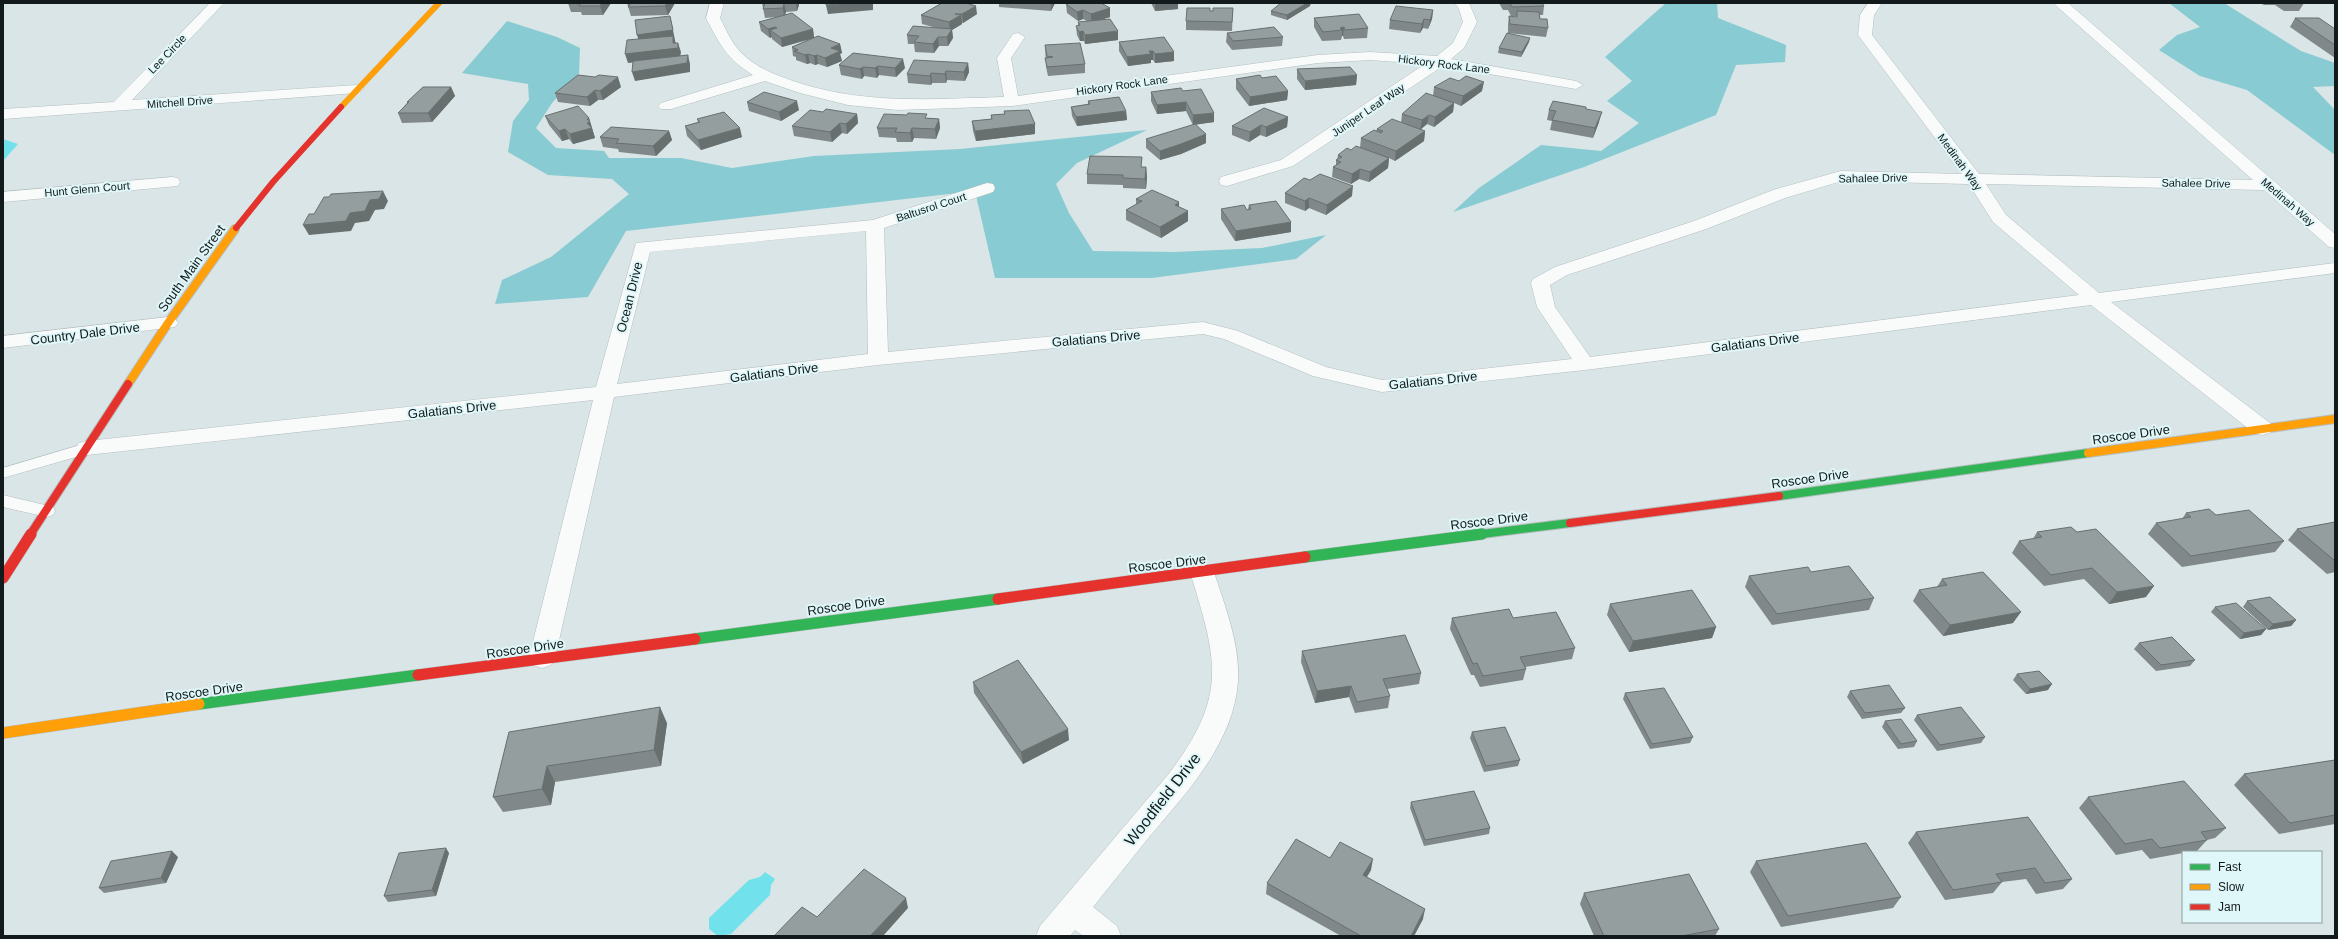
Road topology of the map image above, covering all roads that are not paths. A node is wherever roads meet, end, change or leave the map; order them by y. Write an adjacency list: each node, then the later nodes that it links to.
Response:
1 (217, 3): 13 (street, Lee Circle)
2 (439, 3): 11 (street, South Main Street)
3 (717, 3): 9 (street, Hickory Rock Lane)
4 (1462, 3): 8 (street, Juniper Leaf Way)
5 (1875, 3): 16 (street, Medinah Way)
6 (2060, 3): 19 (street, Medinah Way)
7 (1018, 36): 12 (street)
8 (1440, 61): 10 (street, Hickory Rock Lane); 12 (street, Hickory Rock Lane); 17 (street, Juniper Leaf Way)
9 (765, 76): 12 (street, Hickory Rock Lane); 14 (street)
10 (1576, 85)
11 (357, 89): 13 (street, Mitchell Drive); 26 (street, South Main Street)
12 (1012, 101)
13 (118, 106): 15 (street, Mitchell Drive)
14 (666, 106)
15 (3, 114)
16 (1974, 178): 19 (street, Sahalee Drive); 25 (street, Medinah Way); 29 (street, Sahalee Drive)
17 (1227, 181)
18 (172, 182): 21 (street, Hunt Glenn Court)
19 (2269, 185): 23 (street, Medinah Way)
20 (987, 188): 22 (street, Baltusrol Court)
21 (3, 197)
22 (875, 225): 28 (street); 30 (street, Ocean Drive)
23 (2335, 243)
24 (2335, 268): 25 (street)
25 (2094, 298): 29 (street, Galatians Drive); 32 (street, Medinah Way)
26 (168, 323): 27 (street, Country Dale Drive); 33 (street, South Main Street)
27 (3, 342)
28 (878, 359): 29 (street, Galatians Drive); 30 (street, Galatians Drive)
29 (1585, 364)
30 (605, 392): 33 (street, Galatians Drive); 39 (street, Ocean Drive)
31 (2335, 419): 32 (street, Roscoe Drive)
32 (2262, 428): 37 (street, Roscoe Drive)
33 (88, 448): 34 (lane); 36 (street, South Main Street)
34 (3, 473)
35 (3, 501): 36 (lane)
36 (47, 511): 38 (street, South Main Street)
37 (1202, 572): 39 (street, Roscoe Drive); 41 (street, Woodfield Drive)
38 (3, 578)
39 (542, 658): 40 (street, Roscoe Drive)
40 (3, 732)
41 (1073, 909): 42 (street, Woodfield Drive); 43 (street)
42 (1051, 936)
43 (1106, 936)

